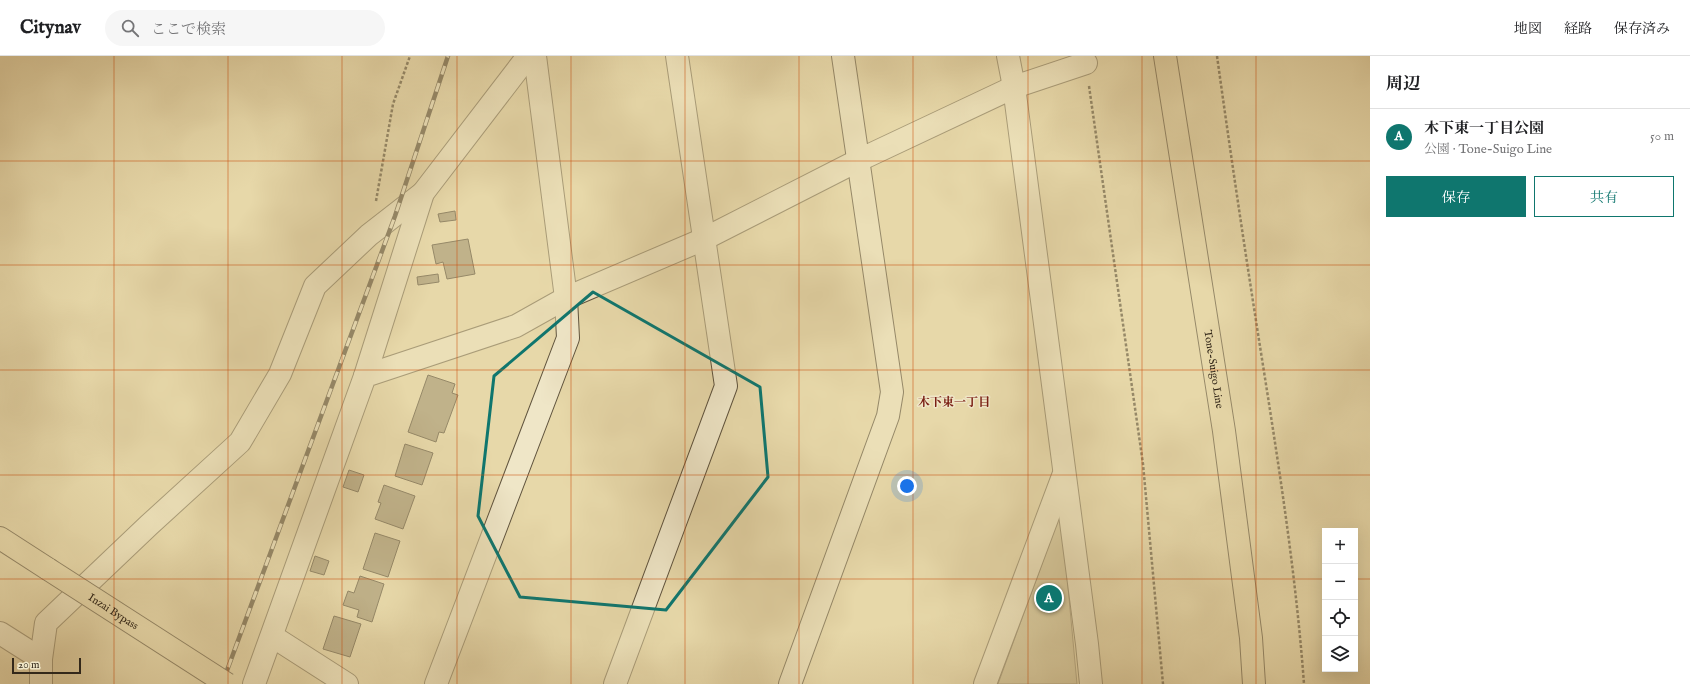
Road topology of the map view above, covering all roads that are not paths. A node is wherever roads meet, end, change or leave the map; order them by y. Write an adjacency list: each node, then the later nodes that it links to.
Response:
1 (528, 56): 10 (street)
2 (535, 56): 12 (street)
3 (677, 56): 11 (street)
4 (842, 56): 9 (street)
5 (1008, 56): 8 (street)
6 (1164, 56): 28 (main road, Tone-Suigo Line)
7 (1086, 63): 8 (street)
8 (1014, 86): 9 (street); 14 (street)
9 (857, 161): 11 (street); 25 (street)
10 (423, 193): 13 (street); 18 (street)
11 (704, 239): 12 (street); 24 (street)
12 (566, 298): 13 (street); 23 (street)
13 (365, 376): 17 (street)
14 (1065, 473): 26 (street); 27 (street)
15 (0, 538): 20 (main road, Inzai Bypass, bridge)
16 (0, 633): 18 (street)
17 (272, 636): 21 (street); 22 (street)
18 (41, 659): 19 (street)
19 (41, 684)
20 (227, 684)
21 (254, 684)
22 (347, 684)
23 (436, 684)
24 (615, 684)
25 (790, 684)
26 (985, 684)
27 (1091, 684)
28 (1254, 684)

